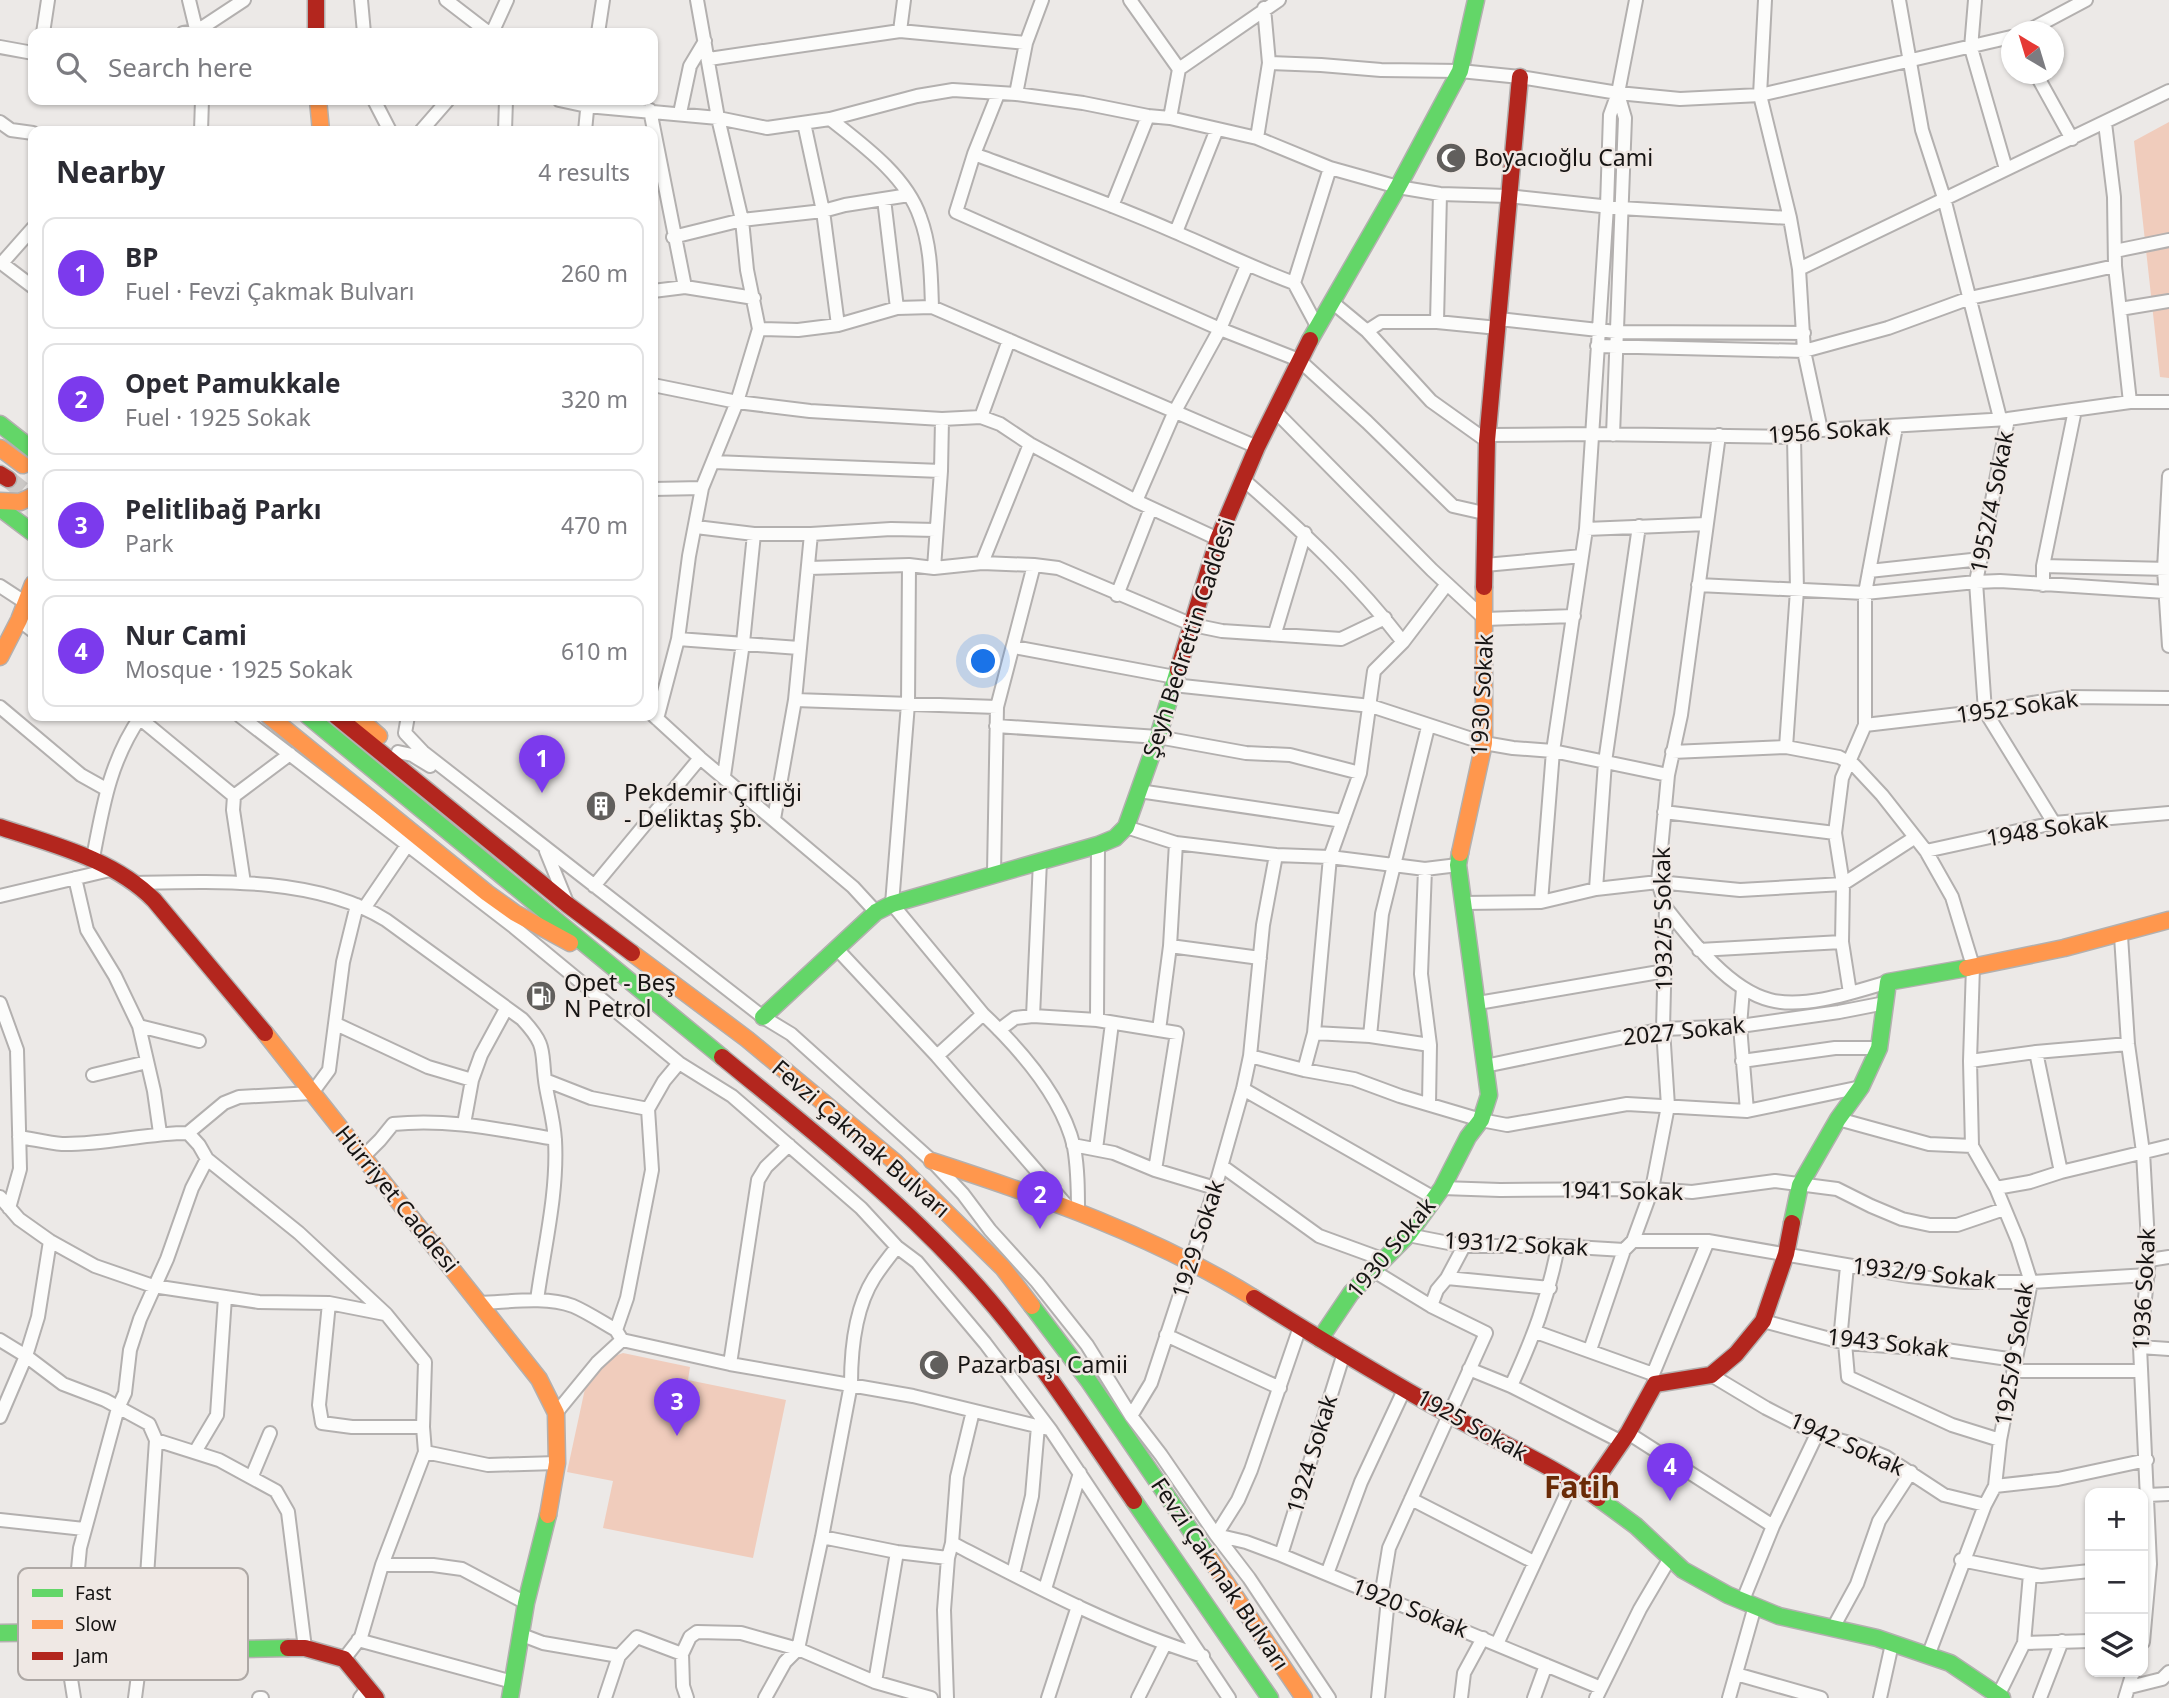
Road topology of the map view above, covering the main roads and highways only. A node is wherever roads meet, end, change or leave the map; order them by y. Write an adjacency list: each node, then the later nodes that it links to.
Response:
1 (316, 0): 3 (main road)
2 (1476, 0): 25 (main road, Şeyh Bedrettin Caddesi)
3 (316, 28)
4 (1520, 77): 27 (main road, 1930 Sokak)
5 (318, 105): 6 (main road)
6 (321, 126)
7 (0, 424): 9 (main road)
8 (0, 449): 10 (main road)
9 (28, 451)
10 (28, 453)
11 (28, 498): 12 (main road)
12 (0, 501)
13 (0, 508): 14 (main road)
14 (28, 529)
15 (28, 598): 16 (main road)
16 (0, 657)
17 (275, 721): 24 (main road)
18 (314, 721): 24 (main road, Fevzi Çakmak Bulvarı)
19 (342, 721): 22 (main road, Fevzi Çakmak Bulvarı)
20 (362, 721): 22 (main road)
21 (0, 827): 32 (main road, Hürriyet Caddesi)
22 (569, 905): 36 (main road, Fevzi Çakmak Bulvarı)
23 (2169, 920): 28 (main road)
24 (603, 960): 35 (main road, Fevzi Çakmak Bulvarı)
25 (763, 1017)
26 (932, 1161): 27 (main road, 1925 Sokak)
27 (1320, 1339): 28 (main road, 1925 Sokak)
28 (1588, 1491): 34 (main road, 1925 Sokak)
29 (0, 1633): 30 (main road)
30 (18, 1633)
31 (248, 1649): 33 (main road)
32 (512, 1690)
33 (367, 1695)
34 (1999, 1697)
35 (1270, 1698)
36 (1304, 1698)

